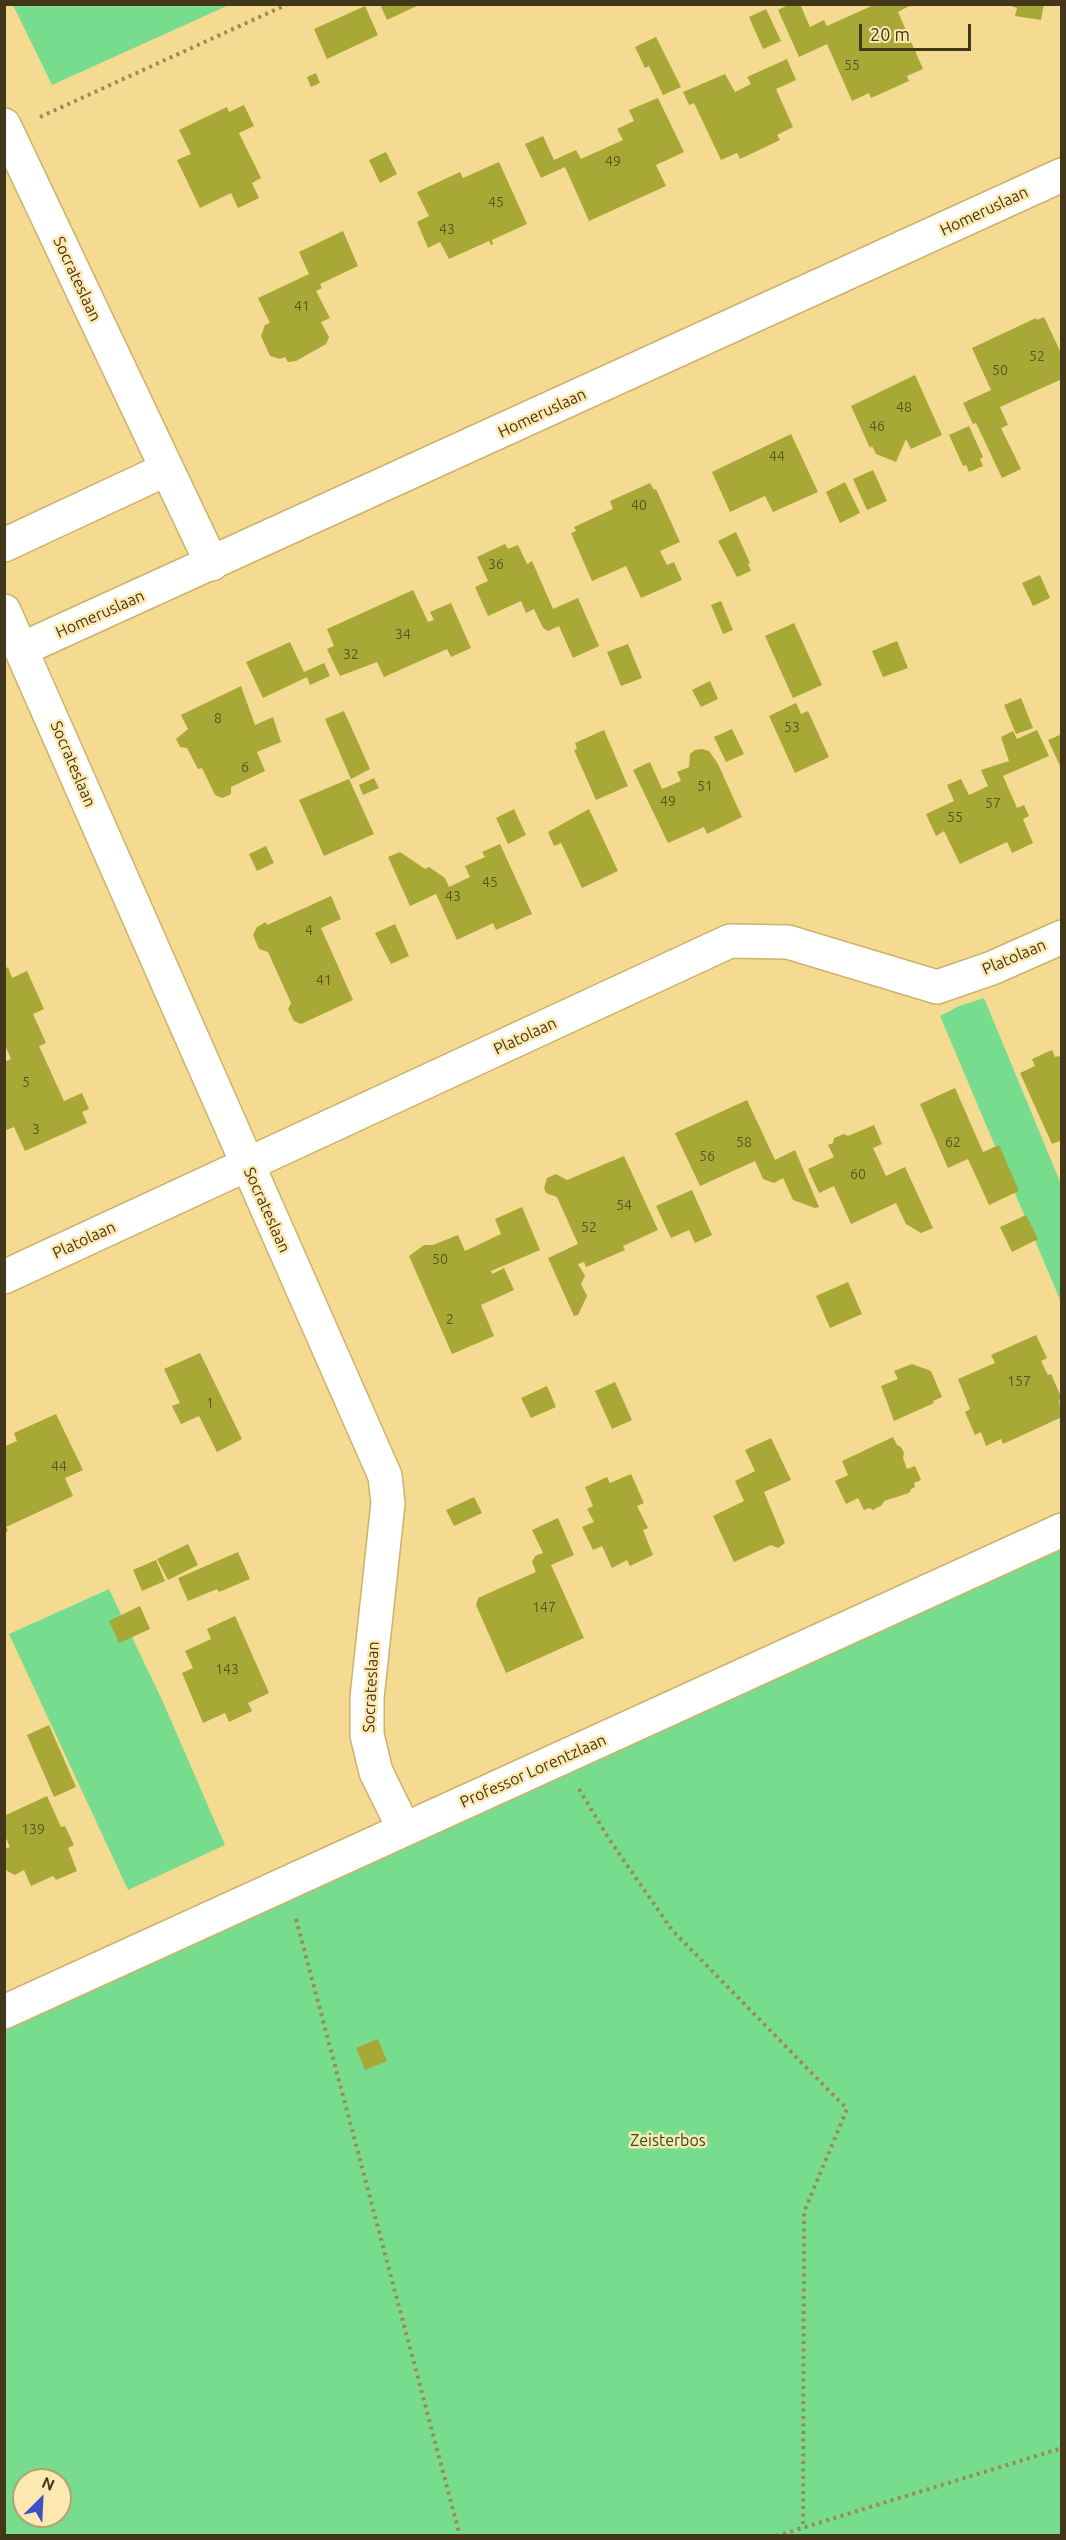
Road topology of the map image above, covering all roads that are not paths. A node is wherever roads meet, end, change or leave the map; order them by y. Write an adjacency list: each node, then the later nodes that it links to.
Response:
1 (6, 128): 3 (street, Socrateslaan)
2 (1062, 175): 5 (street, Homeruslaan)
3 (167, 469): 4 (street); 5 (street, Socrateslaan)
4 (4, 545)
5 (212, 564): 7 (street, Homeruslaan)
6 (4, 611): 7 (street, Socrateslaan)
7 (22, 649): 9 (street, Socrateslaan)
8 (1062, 936): 9 (street, Platolaan)
9 (247, 1165): 10 (street, Platolaan); 12 (street, Socrateslaan)
10 (4, 1277)
11 (1062, 1530): 12 (street, Professor Lorentzlaan)
12 (404, 1829): 13 (street, Professor Lorentzlaan)
13 (4, 2012)

